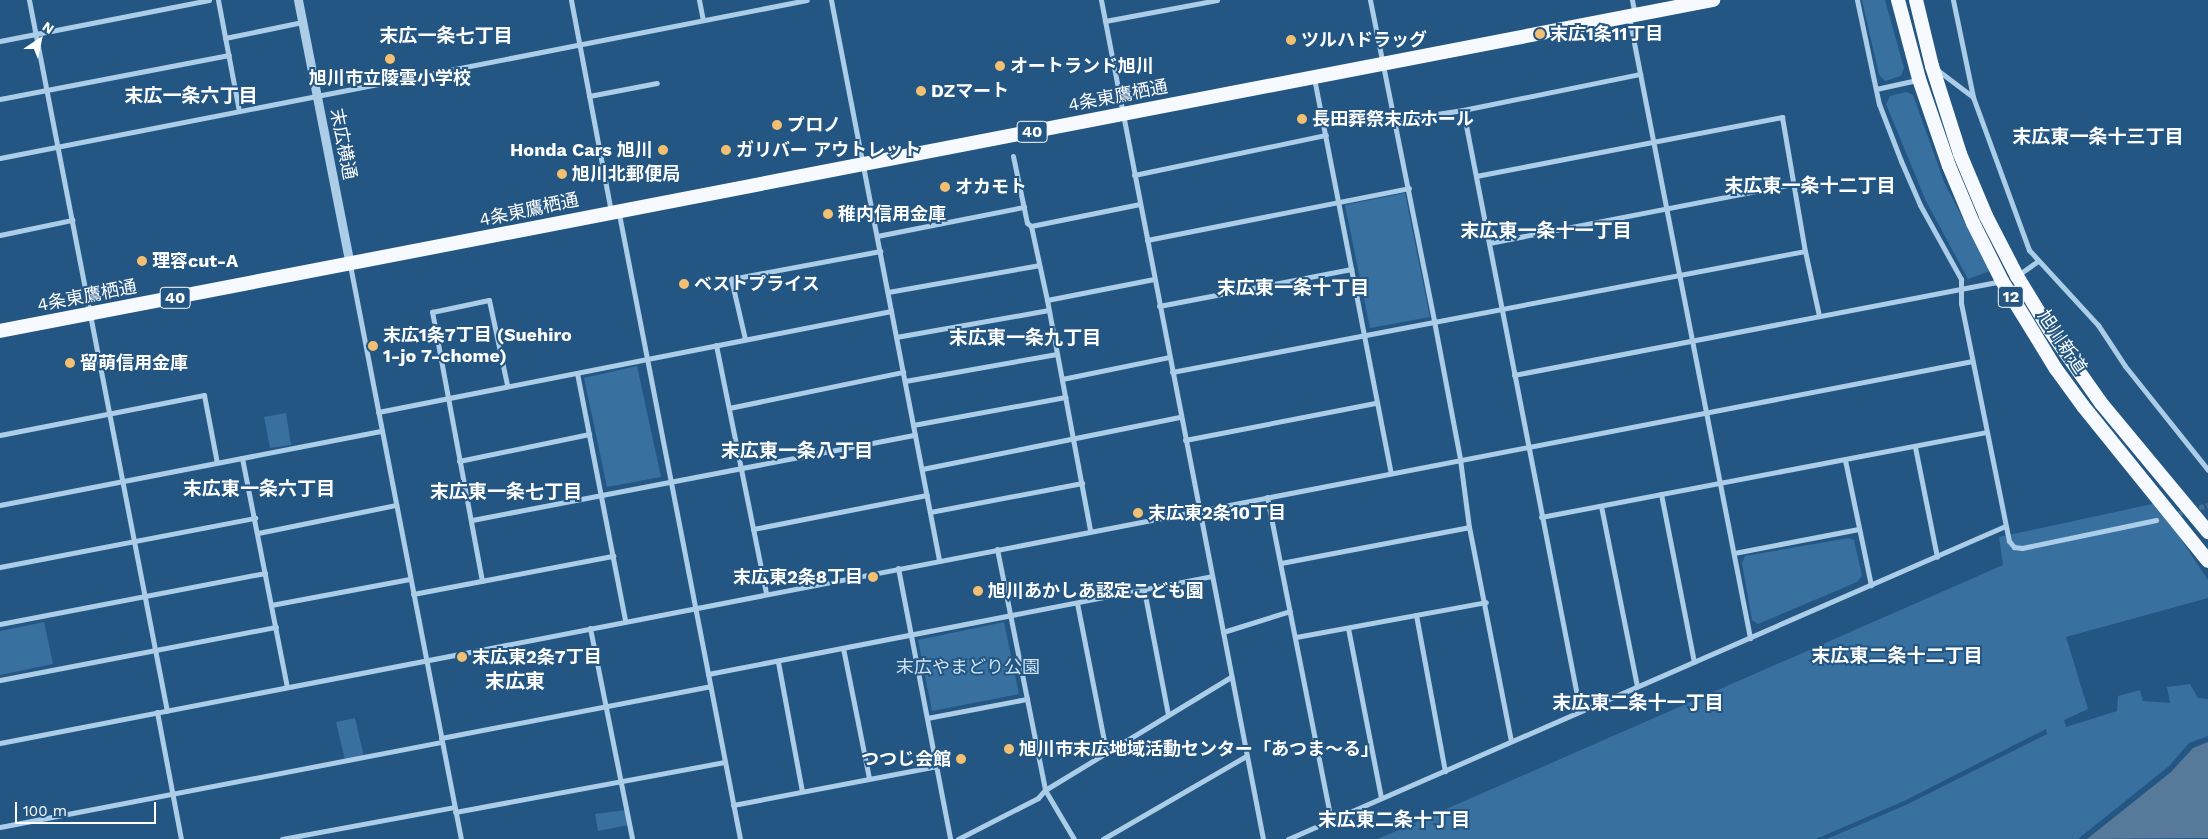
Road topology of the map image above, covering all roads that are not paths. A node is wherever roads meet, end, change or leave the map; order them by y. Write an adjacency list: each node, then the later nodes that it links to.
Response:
1 (29, 0): 22 (street)
2 (208, 0): 22 (street)
3 (218, 0): 23 (street)
4 (298, 0): 20 (street, 末広横通)
5 (571, 0): 25 (street)
6 (699, 0): 19 (street)
7 (807, 0): 19 (street)
8 (831, 0): 48 (street)
9 (1101, 0): 21 (street)
10 (1217, 0): 21 (street)
11 (1370, 0): 27 (street)
12 (1632, 0): 18 (street)
13 (1713, 0): 18 (highway, 4条東鷹栖通 / 40)
14 (1856, 0): 33 (street)
15 (1898, 0): 31 (highway, 旭川新道 / 12)
16 (1916, 0): 28 (highway, 旭川新道 / 12)
17 (1953, 0): 37 (street)
18 (1632, 16): 27 (highway, 4条東鷹栖通 / 40); 29 (street)
19 (703, 20): 25 (street)
20 (302, 22): 23 (street); 35 (street, 末広横通)
21 (1105, 22): 41 (street)
22 (36, 34): 24 (street); 34 (street)
23 (225, 38): 26 (street)
24 (0, 41)
25 (579, 44): 35 (street); 36 (street)
26 (229, 55): 34 (street); 40 (street)
27 (1384, 64): 30 (highway, 4条東鷹栖通 / 40); 42 (street)
28 (1932, 66): 37 (street); 71 (highway, 旭川新道 / 12)
29 (1640, 74): 39 (street); 44 (street)
30 (1313, 77): 41 (highway, 4条東鷹栖通 / 40); 43 (street)
31 (1919, 79): 33 (street); 73 (highway, 旭川新道 / 12)
32 (657, 83): 36 (street)
33 (1876, 89): 74 (street)
34 (46, 90): 38 (street); 45 (street)
35 (317, 96): 40 (street); 67 (street, 末広横通)
36 (589, 96): 57 (street)
37 (1972, 97): 66 (street)
38 (0, 99)
39 (1463, 110): 42 (street); 50 (street)
40 (239, 111): 45 (street)
41 (1123, 114): 48 (highway, 4条東鷹栖通 / 40); 49 (street)
42 (1396, 120): 52 (street)
43 (1326, 135): 49 (street); 53 (street)
44 (1653, 142): 50 (street); 51 (street); 56 (street)
45 (57, 148): 47 (street); 58 (street)
46 (1013, 156): 55 (street)
47 (0, 158)
48 (863, 165): 57 (highway, 4条東鷹栖通 / 40); 61 (street)
49 (1134, 175): 54 (street)
50 (1476, 176): 63 (street)
51 (1792, 184): 56 (street); 65 (street)
52 (1409, 188): 53 (street); 83 (street)
53 (1338, 202): 62 (street); 69 (street)
54 (1140, 204): 59 (street); 62 (street)
55 (1024, 207): 59 (street); 61 (street)
56 (1666, 208): 63 (street); 70 (street)
57 (615, 211): 67 (highway, 4条東鷹栖通 / 40); 92 (street)
58 (72, 220): 60 (street); 81 (street)
59 (1031, 226): 68 (street)
60 (0, 235)
61 (877, 236): 64 (street)
62 (1147, 240): 72 (street)
63 (1488, 243): 80 (street)
64 (880, 251): 75 (street); 87 (street)
65 (1805, 251): 70 (street); 82 (street)
66 (2038, 261): 71 (street); 126 (street)
67 (350, 265): 81 (highway, 4条東鷹栖通 / 40); 105 (street)
68 (1039, 265): 75 (street); 76 (street)
69 (1351, 269): 77 (street); 85 (street)
70 (1678, 275): 80 (street); 88 (street)
71 (2017, 276): 150 (highway, 旭川新道 / 12)
72 (1154, 279): 76 (street); 77 (street)
73 (2002, 281): 74 (street); 157 (highway, 旭川新道 / 12)
74 (1961, 290): 82 (street); 93 (street)
75 (888, 292): 78 (street)
76 (1047, 300): 79 (street)
77 (1160, 306): 91 (street)
78 (891, 310): 86 (street); 87 (street)
79 (1049, 310): 86 (street); 90 (street)
80 (1501, 310): 83 (street); 97 (street)
81 (90, 314): 84 (highway, 4条東鷹栖通 / 40); 107 (street)
82 (1819, 316): 88 (street)
83 (1434, 321): 85 (street); 120 (street)
84 (0, 331)
85 (1364, 336): 95 (street); 103 (street)
86 (896, 338): 94 (street)
87 (745, 340): 89 (street)
88 (1692, 342): 97 (street); 106 (street)
89 (716, 345): 92 (street); 104 (street)
90 (1057, 354): 98 (street); 99 (street)
91 (1169, 358): 95 (street); 98 (street)
92 (647, 359): 96 (street); 129 (street)
93 (1972, 361): 106 (street); 111 (street)
94 (903, 372): 99 (street); 104 (street)
95 (1172, 372): 108 (street)
96 (577, 373): 100 (street); 112 (street)
97 (1514, 376): 117 (street)
98 (1062, 379): 101 (street)
99 (905, 381): 109 (street)
100 (507, 385): 102 (street); 102 (street)
101 (1065, 397): 109 (street); 115 (street)
102 (447, 398): 105 (street); 122 (street)
103 (1376, 402): 116 (street); 127 (street)
104 (729, 408): 124 (street)
105 (378, 412): 110 (street)
106 (1706, 413): 117 (street); 131 (street)
107 (109, 414): 113 (street); 123 (street); 128 (street)
108 (1181, 417): 115 (street); 116 (street)
109 (914, 425): 114 (street)
110 (382, 431): 119 (street); 137 (street)
111 (1986, 432): 118 (street); 145 (street)
112 (589, 434): 122 (street); 133 (street)
113 (0, 435)
114 (915, 435): 124 (street); 125 (street)
115 (1074, 440): 125 (street); 130 (street)
116 (1186, 440): 139 (street)
117 (1528, 447): 120 (street); 141 (street)
118 (1915, 447): 121 (street); 156 (street)
119 (242, 458): 123 (street); 142 (street)
120 (1460, 459): 127 (street); 146 (street)
121 (1845, 460): 131 (street); 148 (street)
122 (459, 461): 143 (street)
123 (217, 463): 128 (street)
124 (740, 467): 129 (street); 147 (street)
125 (922, 469): 134 (street)
126 (2208, 470)
127 (1391, 473): 135 (street)
128 (122, 481): 136 (street); 152 (street)
129 (670, 482): 133 (street); 174 (street)
130 (1082, 483): 140 (street); 149 (street)
131 (1719, 484): 132 (street); 154 (street)
132 (1661, 494): 138 (street); 191 (street)
133 (600, 495): 143 (street); 155 (street)
134 (927, 495): 140 (street); 147 (street)
135 (1267, 497): 139 (street); 159 (street)
136 (0, 505)
137 (396, 505): 151 (street); 164 (street)
138 (1602, 506): 141 (street); 196 (street)
139 (1198, 510): 149 (street); 163 (street)
140 (930, 512): 158 (street)
141 (1541, 517): 201 (street)
142 (255, 518): 151 (street); 152 (street)
143 (472, 520): 165 (street)
144 (2156, 520): 145 (street)
145 (2004, 526): 156 (street)
146 (1469, 527): 159 (street); 171 (street)
147 (753, 528): 169 (street)
148 (1858, 529): 154 (street); 166 (street)
149 (1090, 530): 153 (street)
150 (2208, 532)
151 (258, 533): 162 (street)
152 (136, 541): 160 (street); 170 (street)
153 (997, 549): 158 (street); 177 (street)
154 (1734, 553): 186 (street)
155 (613, 556): 165 (street); 178 (street)
156 (1937, 557): 166 (street)
157 (2205, 557)
158 (939, 560): 161 (street)
159 (1281, 563): 175 (street)
160 (0, 568)
161 (898, 568): 169 (street); 184 (street)
162 (266, 574): 170 (street); 173 (street)
163 (1212, 576): 167 (street); 183 (street)
164 (410, 579): 168 (street); 173 (street)
165 (482, 581): 168 (street)
166 (1871, 585): 186 (street)
167 (1144, 590): 172 (street); 203 (street)
168 (413, 594): 189 (street)
169 (766, 594): 174 (street)
170 (145, 596): 179 (street); 188 (street)
171 (1486, 602): 176 (street); 206 (street)
172 (1077, 603): 177 (street); 208 (street)
173 (271, 605): 180 (street)
174 (695, 608): 178 (street); 192 (street)
175 (1290, 611): 183 (street); 185 (street)
176 (1416, 615): 182 (street); 212 (street)
177 (1011, 616): 184 (street); 198 (street)
178 (625, 621): 181 (street)
179 (0, 624)
180 (276, 627): 188 (street); 197 (street)
181 (590, 628): 189 (street); 199 (street)
182 (1348, 628): 185 (street); 218 (street)
183 (1223, 632): 193 (street)
184 (911, 634): 187 (street); 204 (street)
185 (1296, 637): 221 (street)
186 (1750, 638): 191 (street)
187 (844, 648): 190 (street); 213 (street)
188 (155, 650): 194 (street); 200 (street)
189 (425, 660): 197 (street); 205 (street)
190 (778, 662): 192 (street); 216 (street)
191 (1694, 662): 196 (street)
192 (708, 674): 195 (street)
193 (1231, 677): 203 (street); 209 (street)
194 (0, 680)
195 (710, 686): 199 (street); 210 (street)
196 (1637, 686): 201 (street)
197 (287, 687): 200 (street)
198 (1027, 699): 204 (street); 215 (street)
199 (605, 707): 205 (street); 214 (street)
200 (167, 711): 202 (street)
201 (1580, 711): 206 (street)
202 (157, 712): 207 (street); 217 (street)
203 (1168, 716): 208 (street)
204 (928, 718): 211 (street)
205 (442, 740): 217 (street); 220 (street)
206 (1511, 742): 212 (street)
207 (0, 743)
208 (1106, 752): 215 (street)
209 (1246, 756): 231 (street); 232 (street)
210 (724, 762): 214 (street); 219 (street)
211 (937, 766): 213 (street); 228 (street)
212 (1445, 771): 218 (street)
213 (869, 778): 216 (street)
214 (620, 780): 220 (street); 226 (street)
215 (1045, 790): 229 (street); 230 (street)
216 (802, 791): 219 (street)
217 (172, 795): 222 (street); 223 (street)
218 (1381, 798): 221 (street)
219 (734, 806): 227 (street)
220 (455, 809): 224 (street); 225 (street)
221 (1331, 820): 233 (street)
222 (0, 827)
223 (181, 839)
224 (282, 839)
225 (461, 839)
226 (632, 839)
227 (740, 839)
228 (950, 839)
229 (958, 839)
230 (1074, 839)
231 (1103, 839)
232 (1263, 839)
233 (1288, 839)

